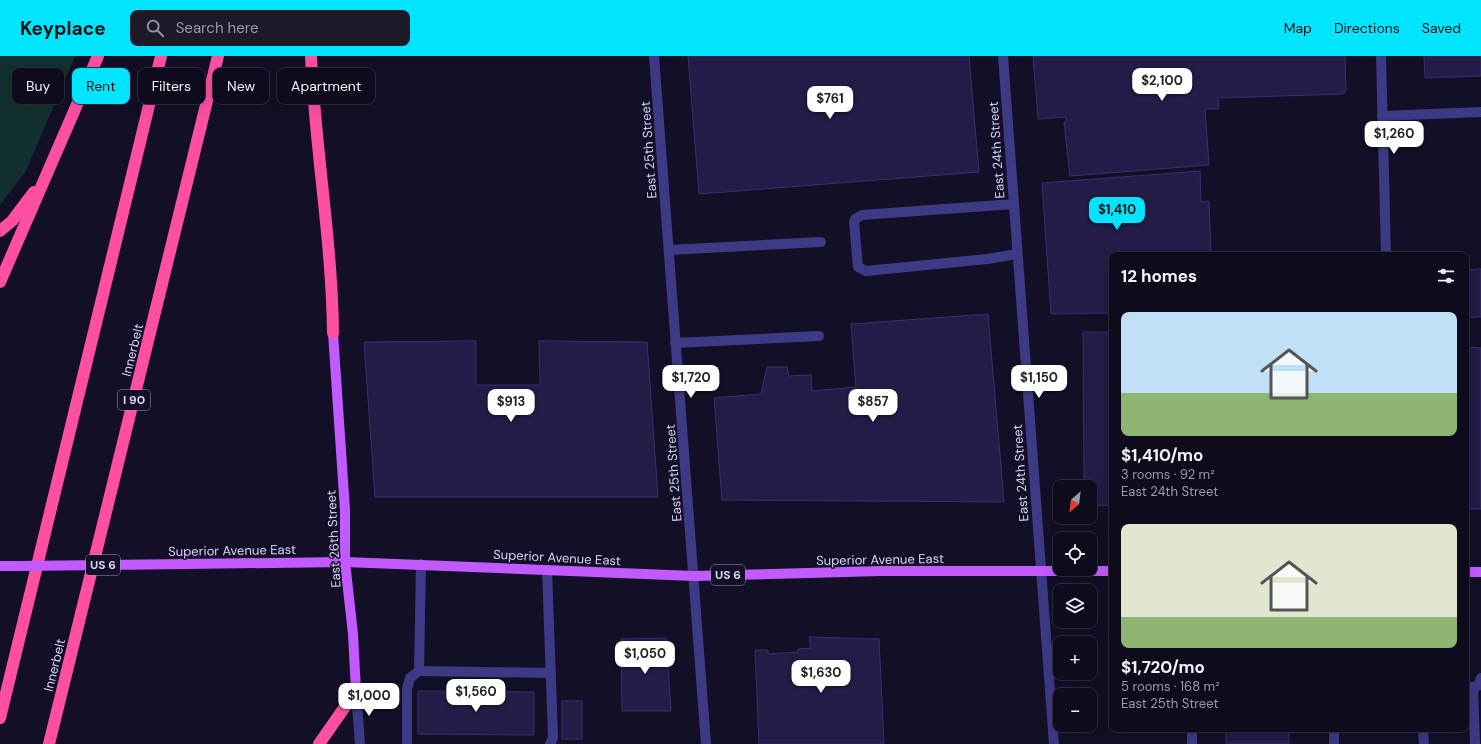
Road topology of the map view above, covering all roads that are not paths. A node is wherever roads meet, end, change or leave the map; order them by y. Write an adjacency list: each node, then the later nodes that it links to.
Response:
1 (98, 56): 10 (highway)
2 (161, 56): 35 (highway)
3 (218, 56): 39 (highway, Innerbelt / I 90)
4 (311, 56): 18 (highway)
5 (654, 56): 14 (street, East 25th Street)
6 (1003, 56): 11 (street, East 24th Street)
7 (1381, 56): 9 (street)
8 (1481, 112): 9 (street)
9 (1382, 116): 15 (street)
10 (44, 178): 12 (highway); 17 (highway)
11 (1014, 204): 16 (street, East 24th Street); 16 (street)
12 (0, 231)
13 (821, 242): 14 (street)
14 (669, 250): 20 (street, East 25th Street)
15 (1386, 252)
16 (1017, 254): 25 (street, East 24th Street)
17 (0, 282)
18 (333, 333): 21 (main road, East 26th Street)
19 (819, 336): 20 (street)
20 (676, 343): 29 (street, East 25th Street)
21 (345, 562): 22 (main road, Superior Avenue East / US 6); 23 (main road, Superior Avenue East / US 6, bridge); 34 (main road, East 26th Street)
22 (421, 564): 24 (main road, Superior Avenue East / US 6); 30 (street)
23 (0, 566)
24 (547, 570): 29 (main road, Superior Avenue East / US 6); 31 (street)
25 (1040, 570): 26 (main road, Superior Avenue East / US 6); 29 (main road, Superior Avenue East / US 6); 45 (street, East 24th Street)
26 (1109, 571)
27 (1469, 572): 28 (main road)
28 (1481, 572)
29 (694, 576): 44 (street, East 25th Street)
30 (419, 671): 31 (street); 42 (street)
31 (551, 673): 43 (street)
32 (1481, 678): 33 (street)
33 (1470, 688): 49 (street)
34 (356, 691): 40 (highway); 41 (street, East 26th Street)
35 (0, 718)
36 (1192, 732): 46 (street)
37 (1334, 732): 47 (street)
38 (1423, 732): 48 (street)
39 (49, 744)
40 (319, 744)
41 (360, 744)
42 (408, 744)
43 (550, 744)
44 (706, 744)
45 (1054, 744)
46 (1192, 744)
47 (1334, 744)
48 (1424, 744)
49 (1475, 744)

